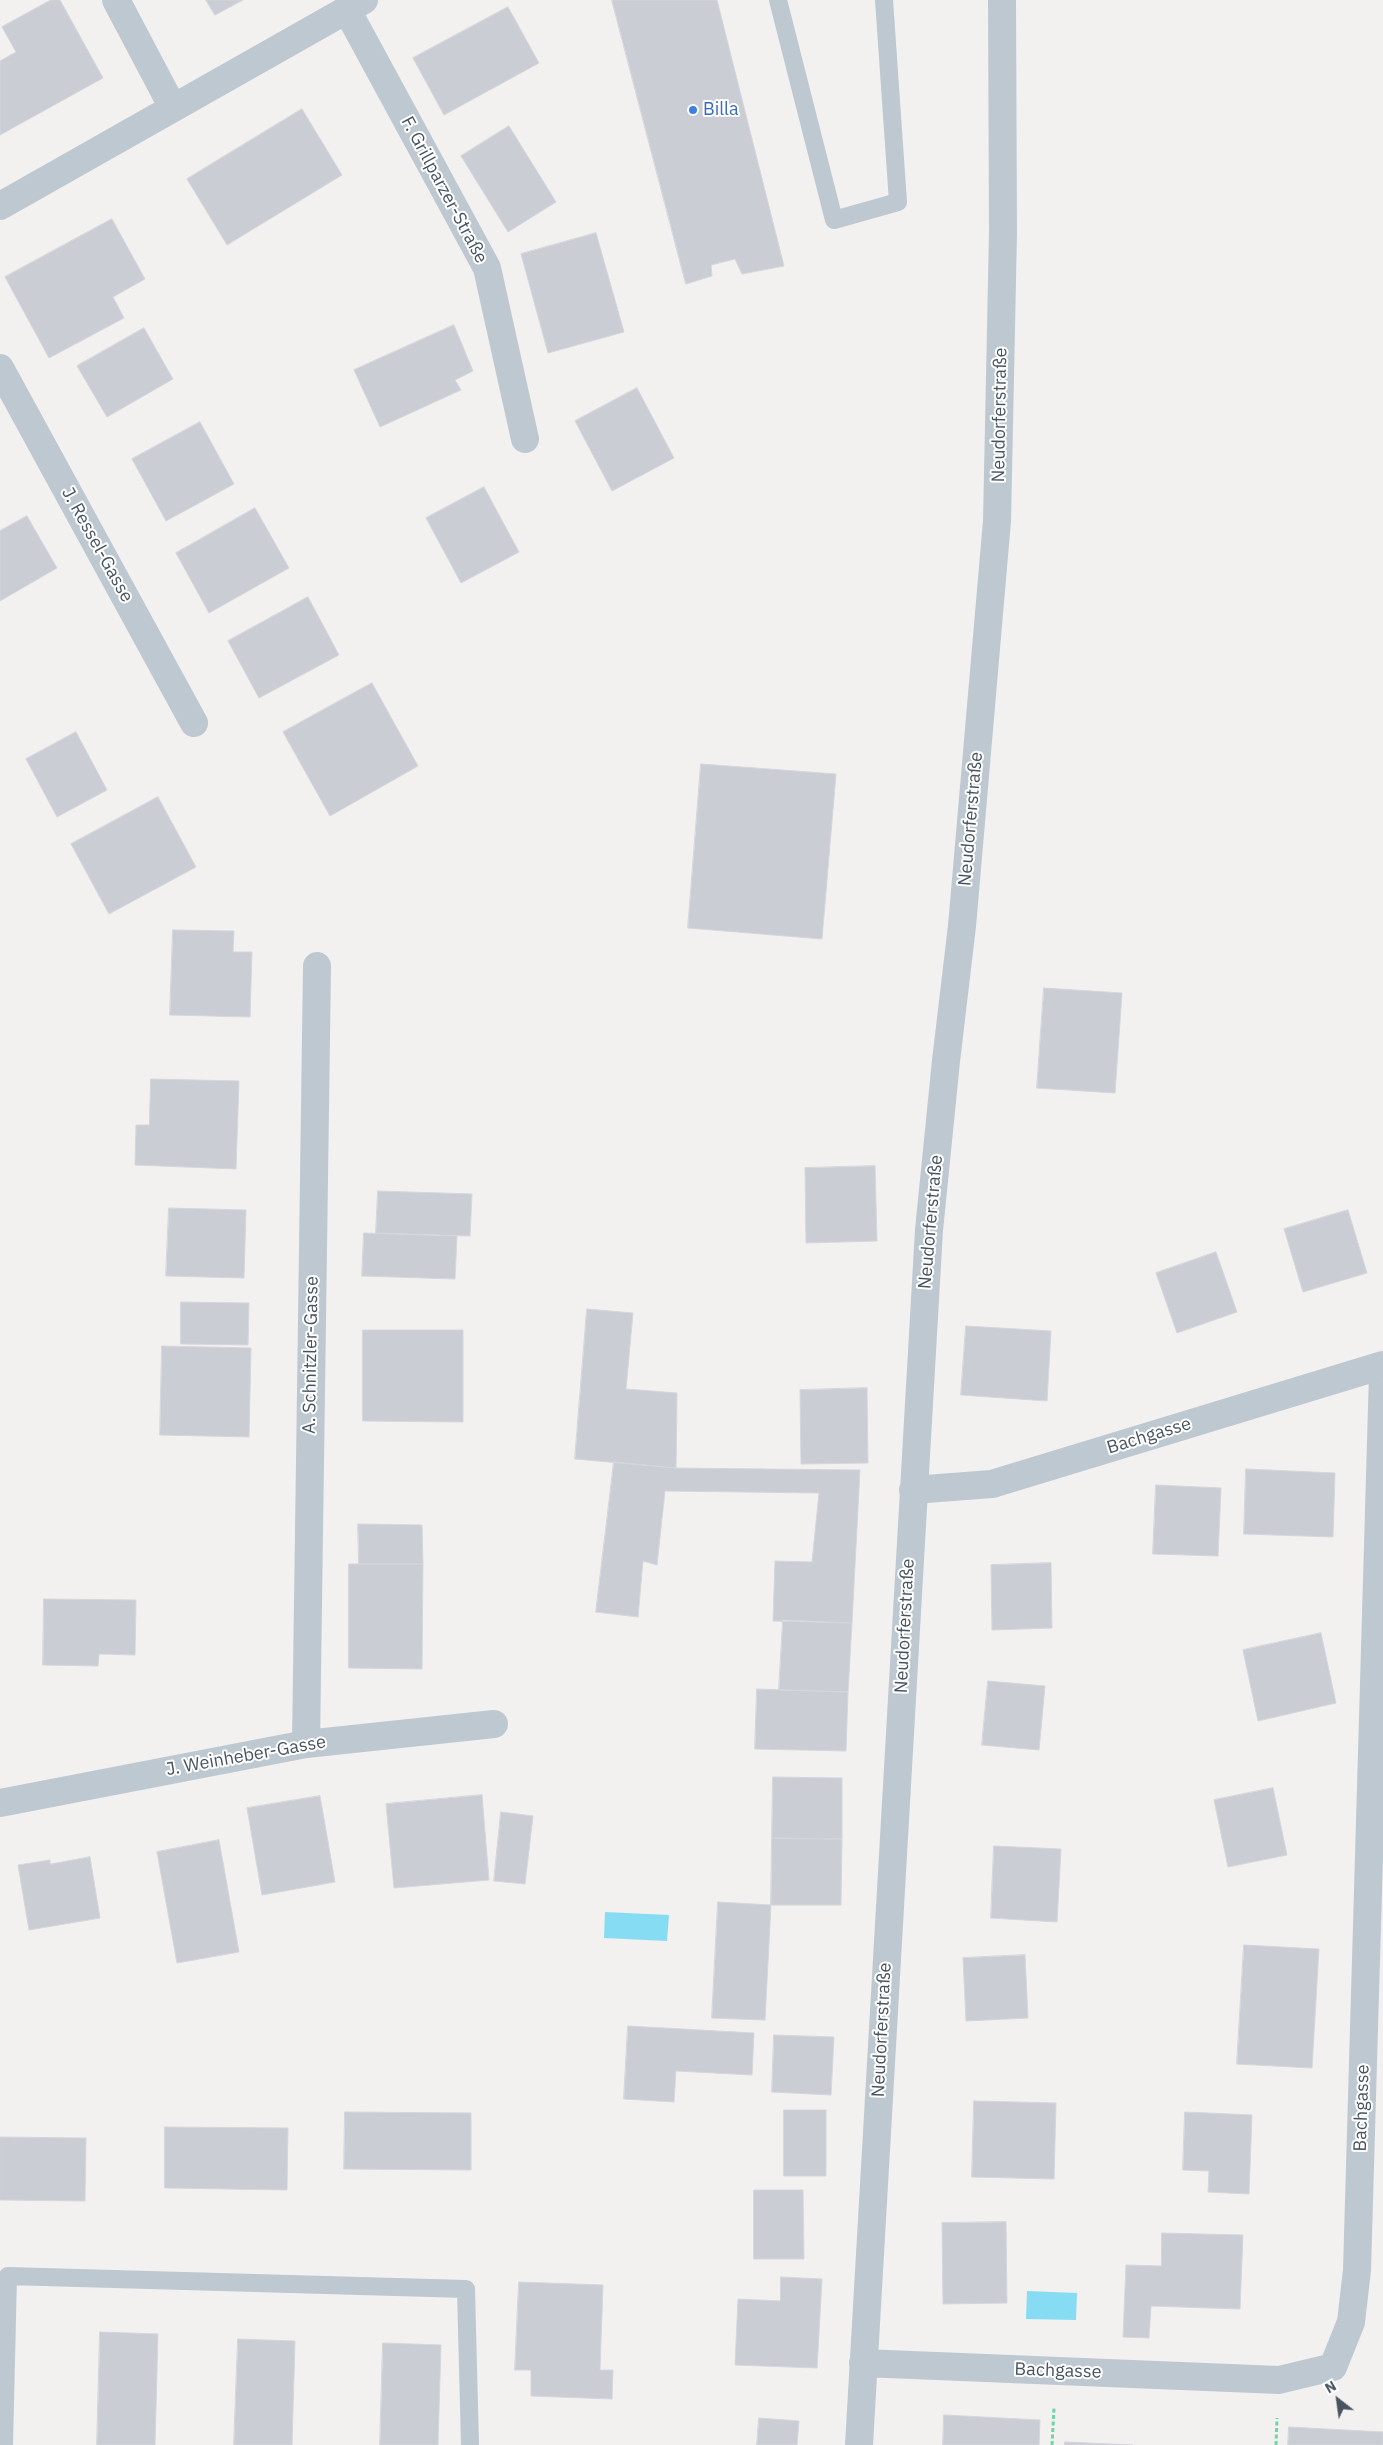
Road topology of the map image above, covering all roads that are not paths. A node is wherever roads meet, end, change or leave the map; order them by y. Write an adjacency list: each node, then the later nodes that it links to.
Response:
1 (116, 0): 6 (street)
2 (778, 0): 3 (lane)
3 (884, 0)
4 (1002, 0): 14 (street, Neudorferstraße)
5 (355, 5): 6 (street, F. Grillparzer-Straße); 9 (street, F. Grillparzer-Straße)
6 (173, 108): 7 (street, F. Grillparzer-Straße)
7 (0, 206)
8 (0, 368): 10 (street, J. Ressel-Gasse)
9 (525, 439)
10 (194, 723)
11 (317, 966): 16 (street, A. Schnitzler-Gasse)
12 (1383, 1365): 14 (street, Bachgasse)
13 (1383, 1373): 18 (street, Bachgasse)
14 (913, 1490): 18 (street, Neudorferstraße)
15 (494, 1724): 16 (street, J. Weinheber-Gasse)
16 (306, 1744): 17 (street, J. Weinheber-Gasse)
17 (0, 1802)
18 (863, 2363): 21 (street, Neudorferstraße)
19 (4, 2445): 20 (lane)
20 (470, 2445)
21 (859, 2445)

